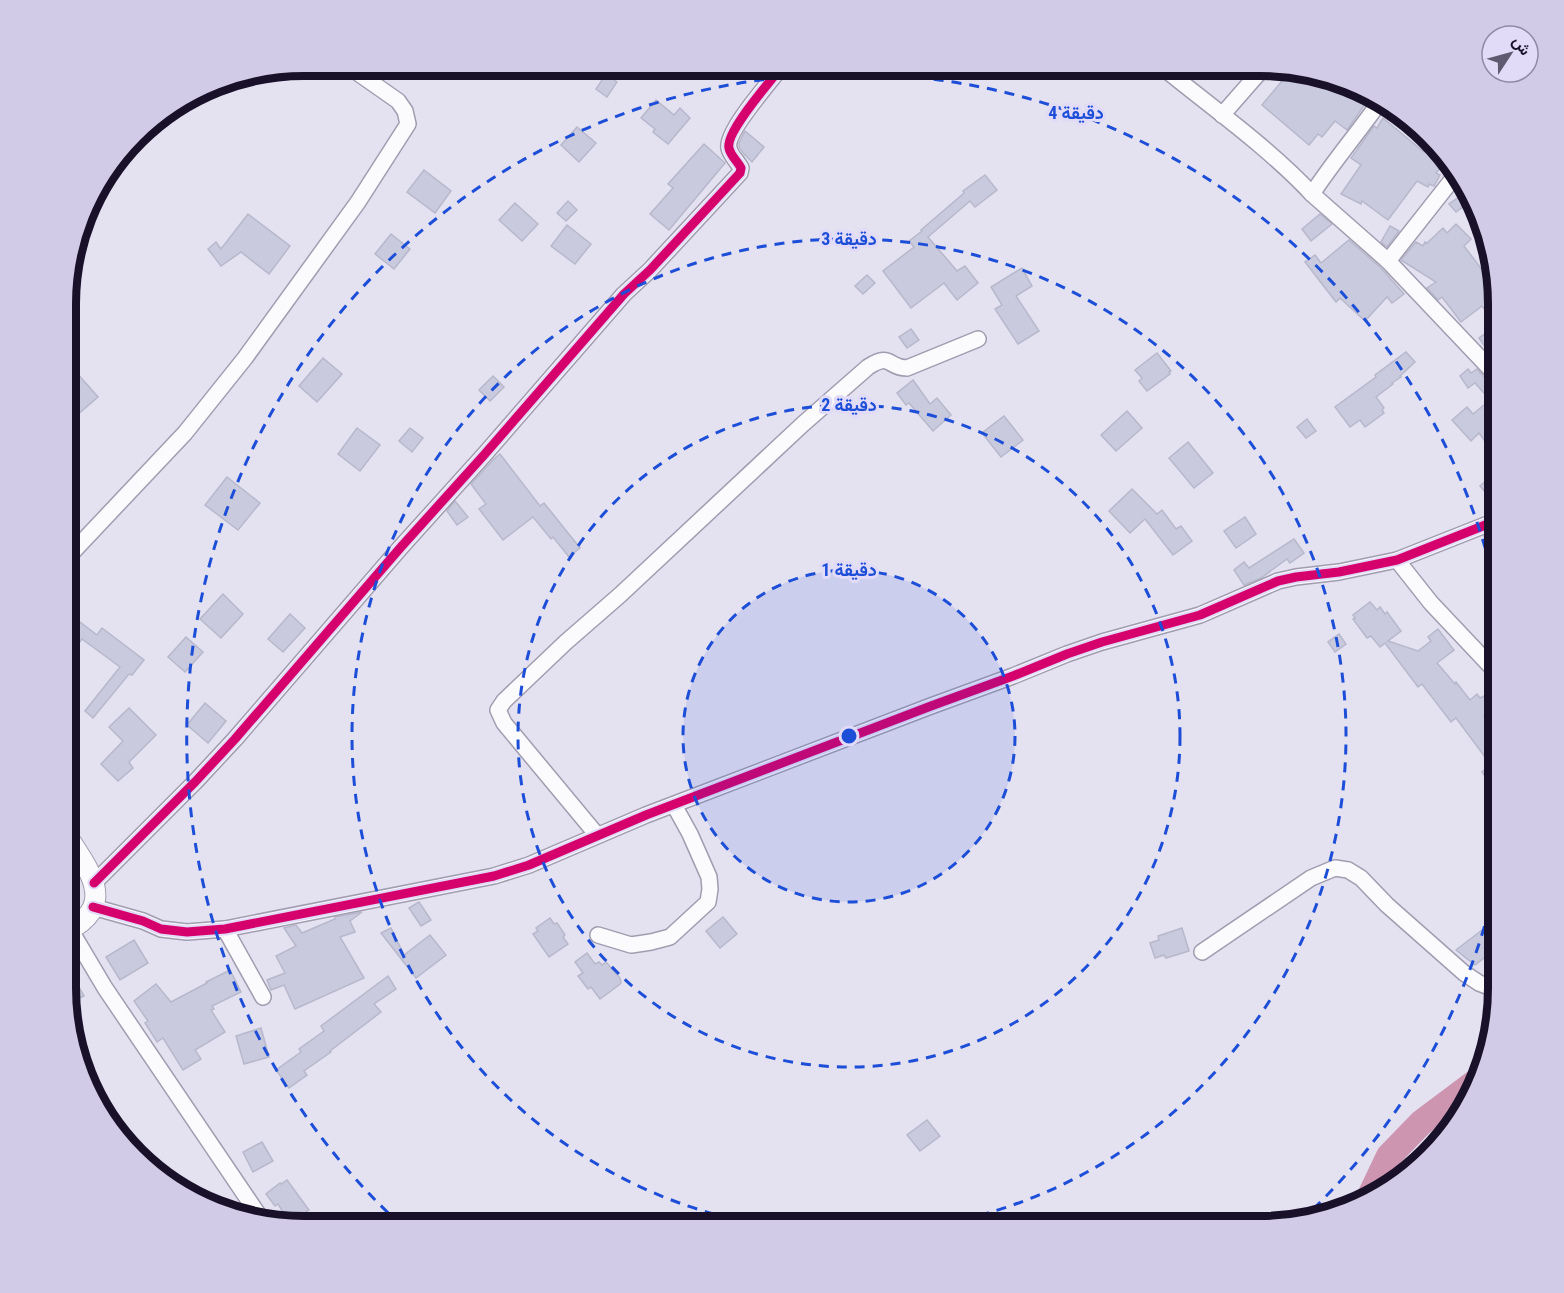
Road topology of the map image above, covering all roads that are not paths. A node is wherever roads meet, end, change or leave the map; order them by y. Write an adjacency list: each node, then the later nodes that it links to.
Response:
1 (362, 76): 13 (street)
2 (774, 76): 19 (street)
3 (1173, 76): 6 (street)
4 (1256, 76): 6 (street)
5 (1375, 108): 8 (street)
6 (1222, 115): 8 (street)
7 (1451, 181): 9 (street)
8 (1312, 194): 9 (street)
9 (1388, 261): 11 (street)
10 (978, 339): 17 (street)
11 (1488, 366)
12 (1488, 524): 14 (street)
13 (76, 549)
14 (1397, 560): 15 (street); 16 (street)
15 (1488, 663)
16 (674, 805): 17 (street); 23 (street)
17 (597, 835): 22 (street)
18 (76, 850): 19 (main road)
19 (94, 883): 20 (main road)
20 (93, 907): 21 (main road); 22 (street)
21 (76, 925)
22 (225, 929): 27 (street)
23 (598, 934)
24 (76, 941): 28 (street)
25 (1202, 952): 26 (street)
26 (1488, 986)
27 (263, 998)
28 (256, 1211)

